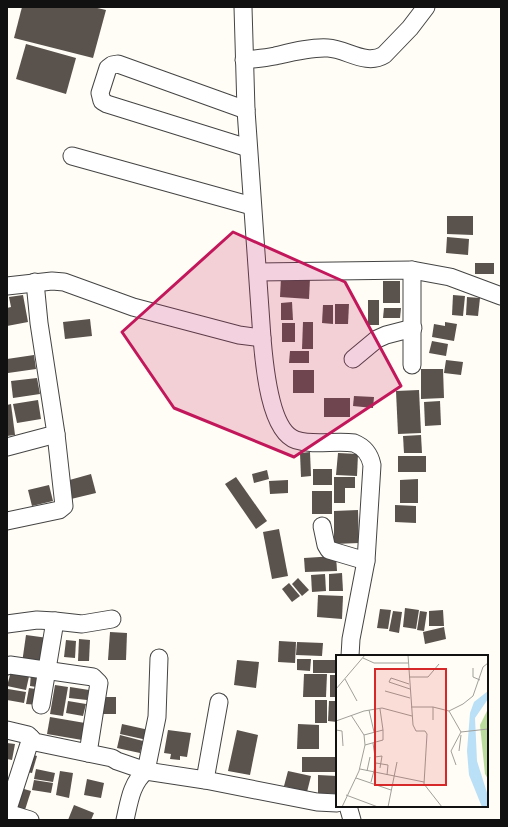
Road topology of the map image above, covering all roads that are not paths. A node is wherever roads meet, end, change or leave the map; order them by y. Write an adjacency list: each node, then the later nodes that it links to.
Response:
1 (243, 7): 3 (street)
2 (426, 7): 3 (street)
3 (244, 60): 4 (street)
4 (246, 110): 5 (street); 5 (street)
5 (248, 148): 7 (street)
6 (72, 156): 7 (street)
7 (252, 206): 9 (street)
8 (412, 270): 9 (street); 12 (street); 13 (street)
9 (258, 272): 14 (street)
10 (35, 282): 11 (street); 14 (street); 17 (street)
11 (7, 286)
12 (501, 296)
13 (413, 328): 15 (street); 16 (street)
14 (260, 337): 21 (street)
15 (353, 360)
16 (412, 365)
17 (56, 434): 18 (street); 19 (street)
18 (7, 448)
19 (7, 521)
20 (322, 526): 21 (street)
21 (366, 561): 25 (street)
22 (112, 619): 23 (street)
23 (55, 622): 24 (street); 28 (street)
24 (7, 624)
25 (350, 655)
26 (160, 658): 34 (street)
27 (7, 666): 28 (street)
28 (47, 670): 30 (street); 33 (street)
29 (219, 702): 35 (street)
30 (41, 705)
31 (7, 730): 32 (street)
32 (31, 738): 33 (street); 38 (street)
33 (88, 753): 34 (street)
34 (146, 771): 35 (street); 40 (street)
35 (205, 780): 36 (street)
36 (336, 803)
37 (348, 807): 41 (street)
38 (7, 813): 39 (street)
39 (30, 820)
40 (125, 820)
41 (352, 820)

